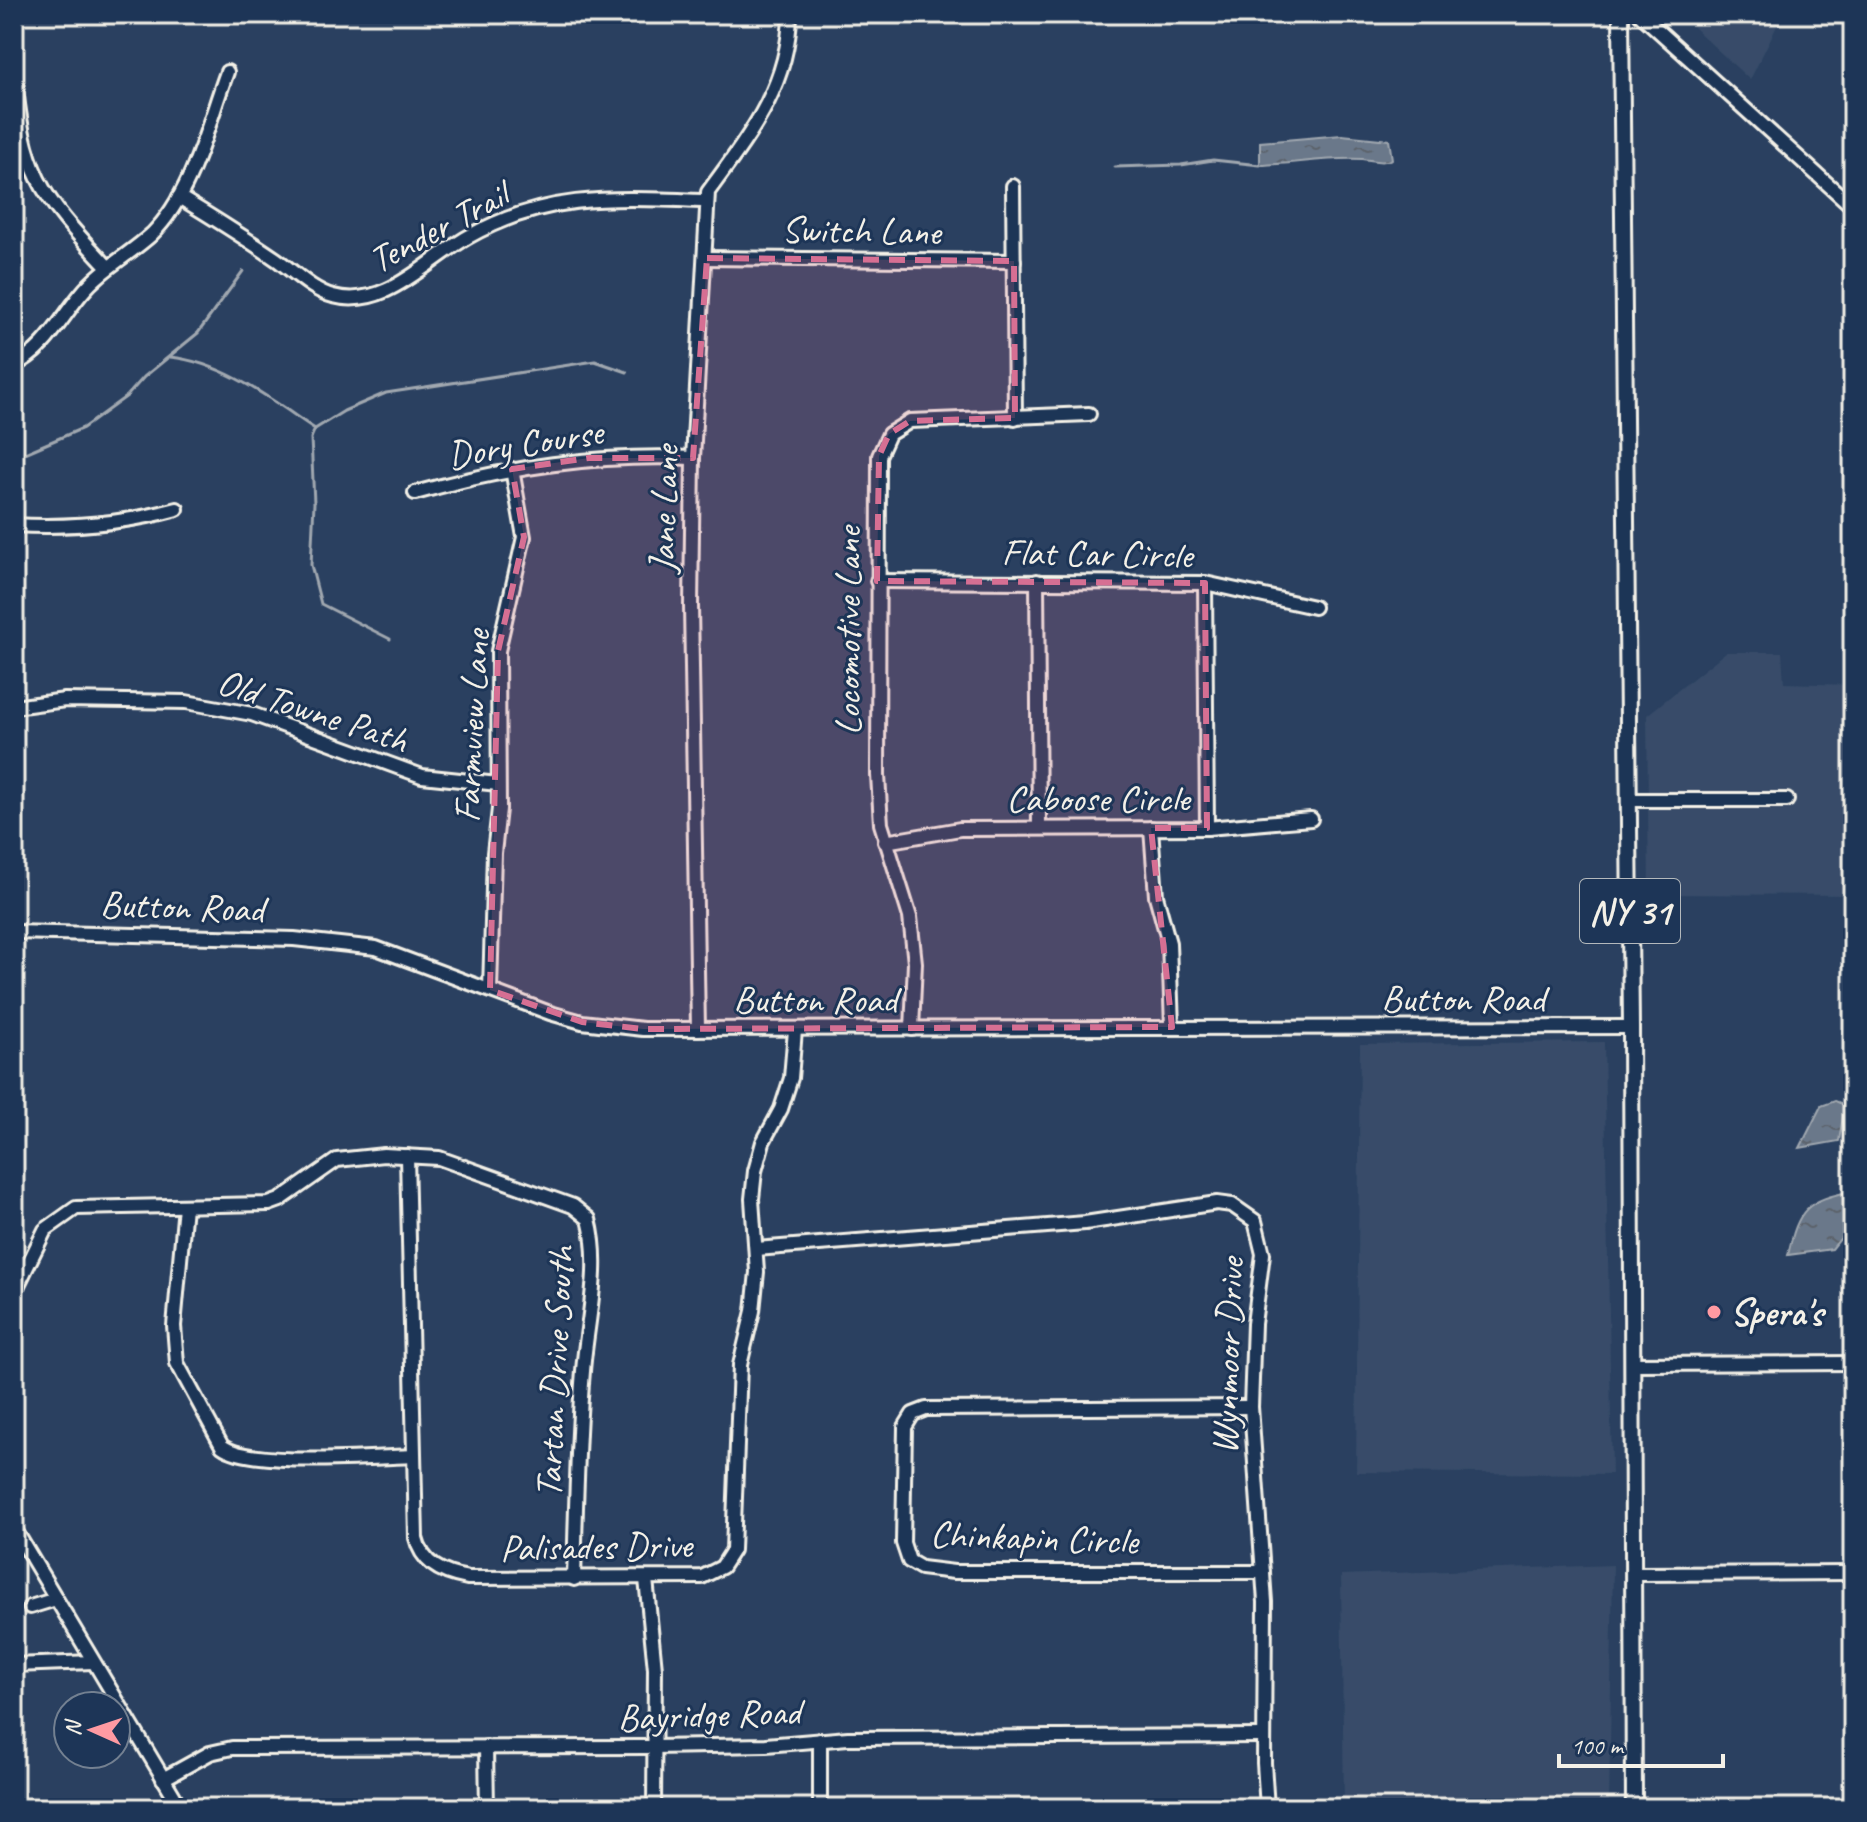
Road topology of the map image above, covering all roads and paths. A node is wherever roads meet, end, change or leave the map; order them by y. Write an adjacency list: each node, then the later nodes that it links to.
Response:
1 (790, 14): 8 (street)
2 (1621, 14): 27 (main road, NY 31)
3 (1640, 14): 9 (street)
4 (14, 69): 12 (street)
5 (227, 72): 7 (street)
6 (1013, 186): 11 (street)
7 (179, 197): 8 (street, Tender Trail); 12 (street)
8 (705, 201): 10 (street, Jane Lane)
9 (1853, 207)
10 (707, 258): 11 (street, Switch Lane); 16 (street, Jane Lane)
11 (1014, 261): 15 (street)
12 (108, 267): 13 (street)
13 (14, 365)
14 (1089, 414): 15 (street, Locomotive Lane)
15 (1015, 418): 21 (street, Locomotive Lane)
16 (693, 458): 17 (street, Dory Course); 38 (street, Jane Lane)
17 (512, 469): 18 (street, Dory Course); 26 (street, Farmview Lane)
18 (415, 493)
19 (177, 509): 20 (street)
20 (14, 525)
21 (877, 581): 22 (street, Flat Car Circle); 33 (street, Locomotive Lane)
22 (1037, 581): 23 (street, Flat Car Circle); 30 (street)
23 (1205, 583): 24 (street, Flat Car Circle); 32 (street)
24 (1314, 607)
25 (14, 707): 26 (street, Old Towne Path)
26 (498, 784): 35 (street, Farmview Lane)
27 (1628, 800): 28 (street); 37 (main road, NY 31)
28 (1787, 800)
29 (1311, 819): 32 (street, Caboose Circle)
30 (1039, 827): 31 (street, Caboose Circle); 33 (street, Caboose Circle)
31 (1151, 828): 32 (street, Caboose Circle); 36 (street)
32 (1207, 828)
33 (885, 842): 39 (street, Locomotive Lane)
34 (14, 932): 35 (street, Button Road)
35 (490, 990): 38 (street, Button Road)
36 (1172, 1027): 37 (street, Button Road); 39 (street, Button Road)
37 (1631, 1027): 46 (main road, NY 31)
38 (698, 1029): 40 (street, Button Road)
39 (912, 1029): 40 (street, Button Road)
40 (795, 1030): 43 (street, Palisades Drive)
41 (407, 1156): 42 (street); 48 (street, Palisades Drive); 53 (street, Tartan Drive South)
42 (185, 1206): 44 (street); 48 (street)
43 (756, 1249): 47 (street, Wynmoor Drive); 54 (street, Palisades Drive)
44 (14, 1293)
45 (1853, 1363): 46 (street)
46 (1632, 1364): 52 (main road, NY 31)
47 (1251, 1407): 50 (street, Wynmoor Drive); 50 (street, Chinkapin Circle)
48 (414, 1456): 53 (street, Palisades Drive)
49 (14, 1528): 55 (street)
50 (1263, 1572): 59 (street, Wynmoor Drive)
51 (1853, 1573): 52 (street)
52 (1634, 1574): 69 (main road, NY 31)
53 (574, 1579): 54 (street, Palisades Drive)
54 (646, 1579): 62 (street)
55 (56, 1599): 56 (street); 57 (street)
56 (30, 1607)
57 (93, 1662): 58 (street); 63 (street)
58 (14, 1665)
59 (1264, 1736): 60 (street, Bayridge Road); 68 (street, Wynmoor Drive)
60 (820, 1740): 62 (street, Bayridge Road); 67 (street)
61 (486, 1747): 62 (street, Bayridge Road); 63 (street, Bayridge Road); 65 (street)
62 (654, 1747): 66 (street)
63 (163, 1779): 64 (street)
64 (181, 1808)
65 (487, 1808)
66 (654, 1808)
67 (820, 1808)
68 (1267, 1808)
69 (1634, 1808)

